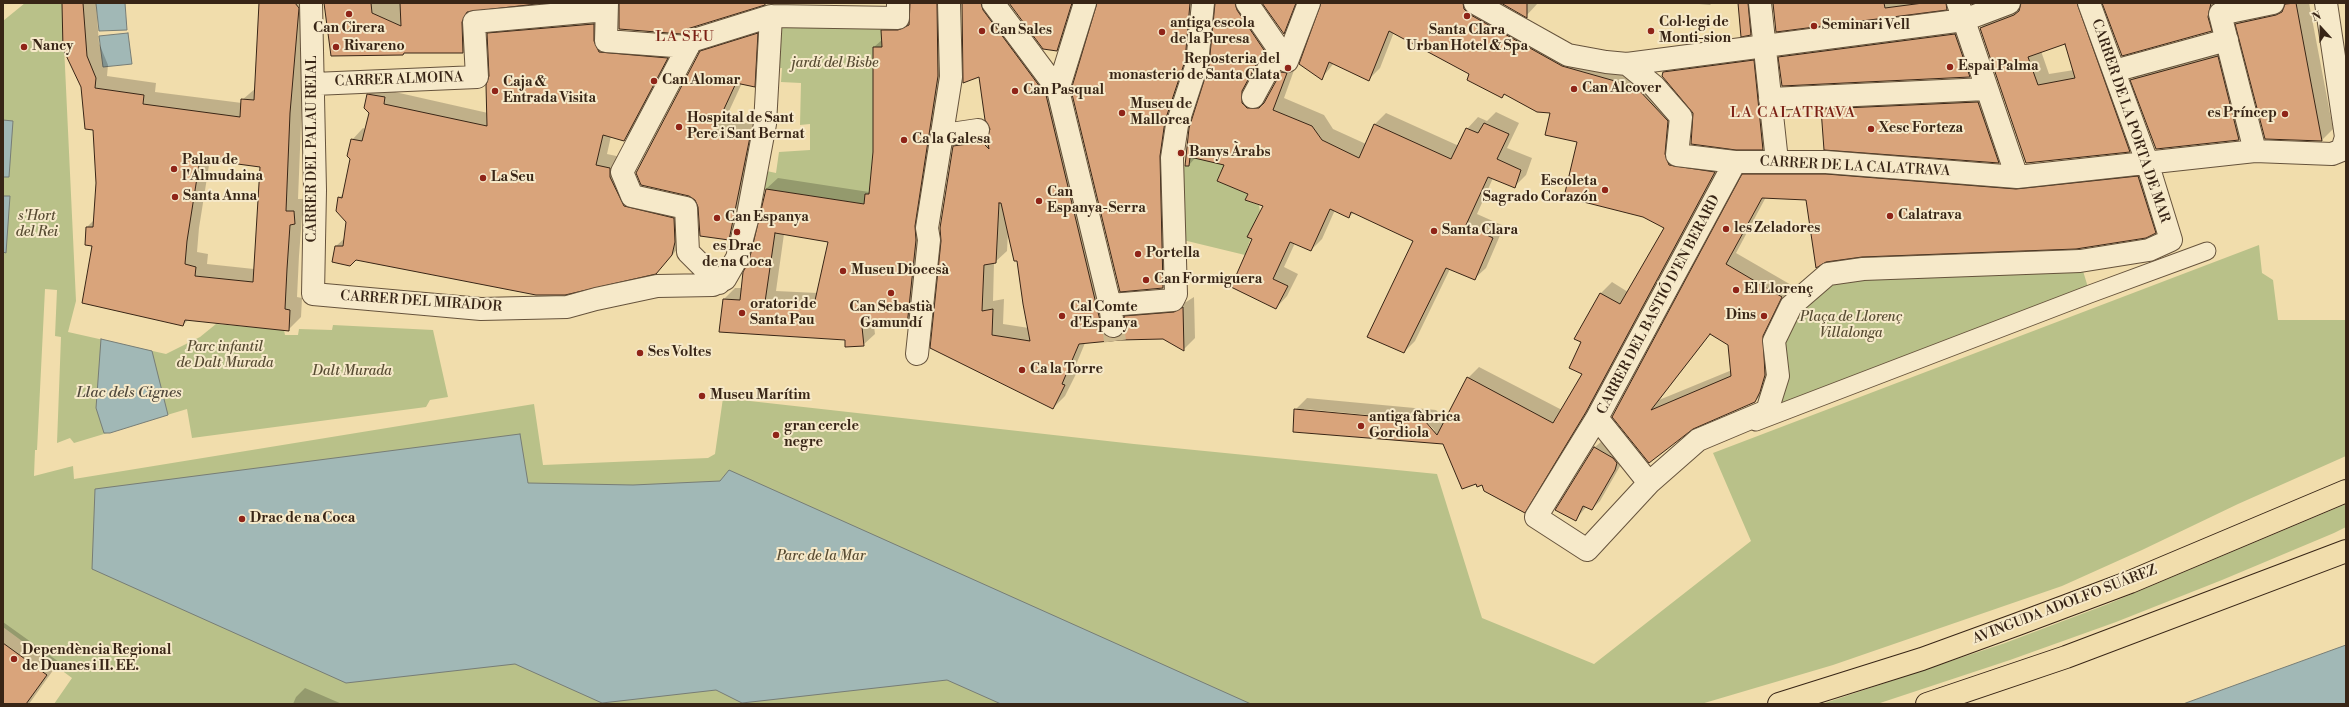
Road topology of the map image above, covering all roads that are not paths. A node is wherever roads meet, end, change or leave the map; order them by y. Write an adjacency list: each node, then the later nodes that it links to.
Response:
1 (311, 3): 25 (street, CARRER DEL PALAU REIAL)
2 (898, 3): 16 (street)
3 (949, 3): 31 (street)
4 (993, 3): 27 (street)
5 (1085, 3): 27 (street)
6 (1203, 3): 40 (street)
7 (1247, 3): 22 (street)
8 (1309, 3): 22 (street)
9 (1760, 3): 21 (street)
10 (2009, 3): 17 (street)
11 (2089, 3): 24 (street, CARRER DE LA PORTA DE MAR)
12 (2273, 3): 19 (street)
13 (2326, 3): 32 (street, CARRER DE LA CALATRAVA)
14 (1480, 4): 23 (street)
15 (606, 6): 20 (street); 25 (street, CARRER ALMOINA)
16 (817, 9): 18 (street)
17 (1961, 11): 21 (street); 26 (street)
18 (771, 16): 20 (street); 38 (street)
19 (2227, 40): 24 (street); 32 (street)
20 (688, 47): 38 (street)
21 (1764, 47): 23 (street); 29 (street)
22 (1283, 55): 28 (street)
23 (1627, 64): 34 (street, CARRER DE LA CALATRAVA)
24 (2114, 71): 35 (street, CARRER DE LA PORTA DE MAR)
25 (314, 84): 39 (street, CARRER DEL PALAU REIAL)
26 (1986, 89): 29 (street); 36 (street)
27 (1058, 90): 40 (street)
28 (1253, 97)
29 (1770, 99): 33 (street)
30 (978, 130): 31 (street)
31 (944, 135): 42 (street)
32 (2255, 151): 35 (street, CARRER DE LA CALATRAVA)
33 (1777, 161): 34 (street, CARRER DE LA CALATRAVA); 36 (street, CARRER DE LA CALATRAVA)
34 (1735, 162): 43 (street, CARRER DEL BASTIÓ D'EN BERARD)
35 (2147, 162): 36 (street, CARRER DE LA CALATRAVA); 45 (street, CARRER DE LA PORTA DE MAR)
36 (2017, 177)
37 (2207, 252): 44 (street)
38 (719, 283): 39 (street, CARRER DEL MIRADOR)
39 (313, 294)
40 (1110, 305): 41 (street)
41 (1113, 326)
42 (917, 354)
43 (1597, 418): 45 (street, CARRER DEL BASTIÓ D'EN BERARD); 45 (street)
44 (1701, 444)
45 (1649, 483)
46 (2346, 490): 48 (highway, AVINGUDA ADOLFO SUÁREZ)
47 (2346, 550): 49 (highway)
48 (1779, 704)
49 (1926, 704)

